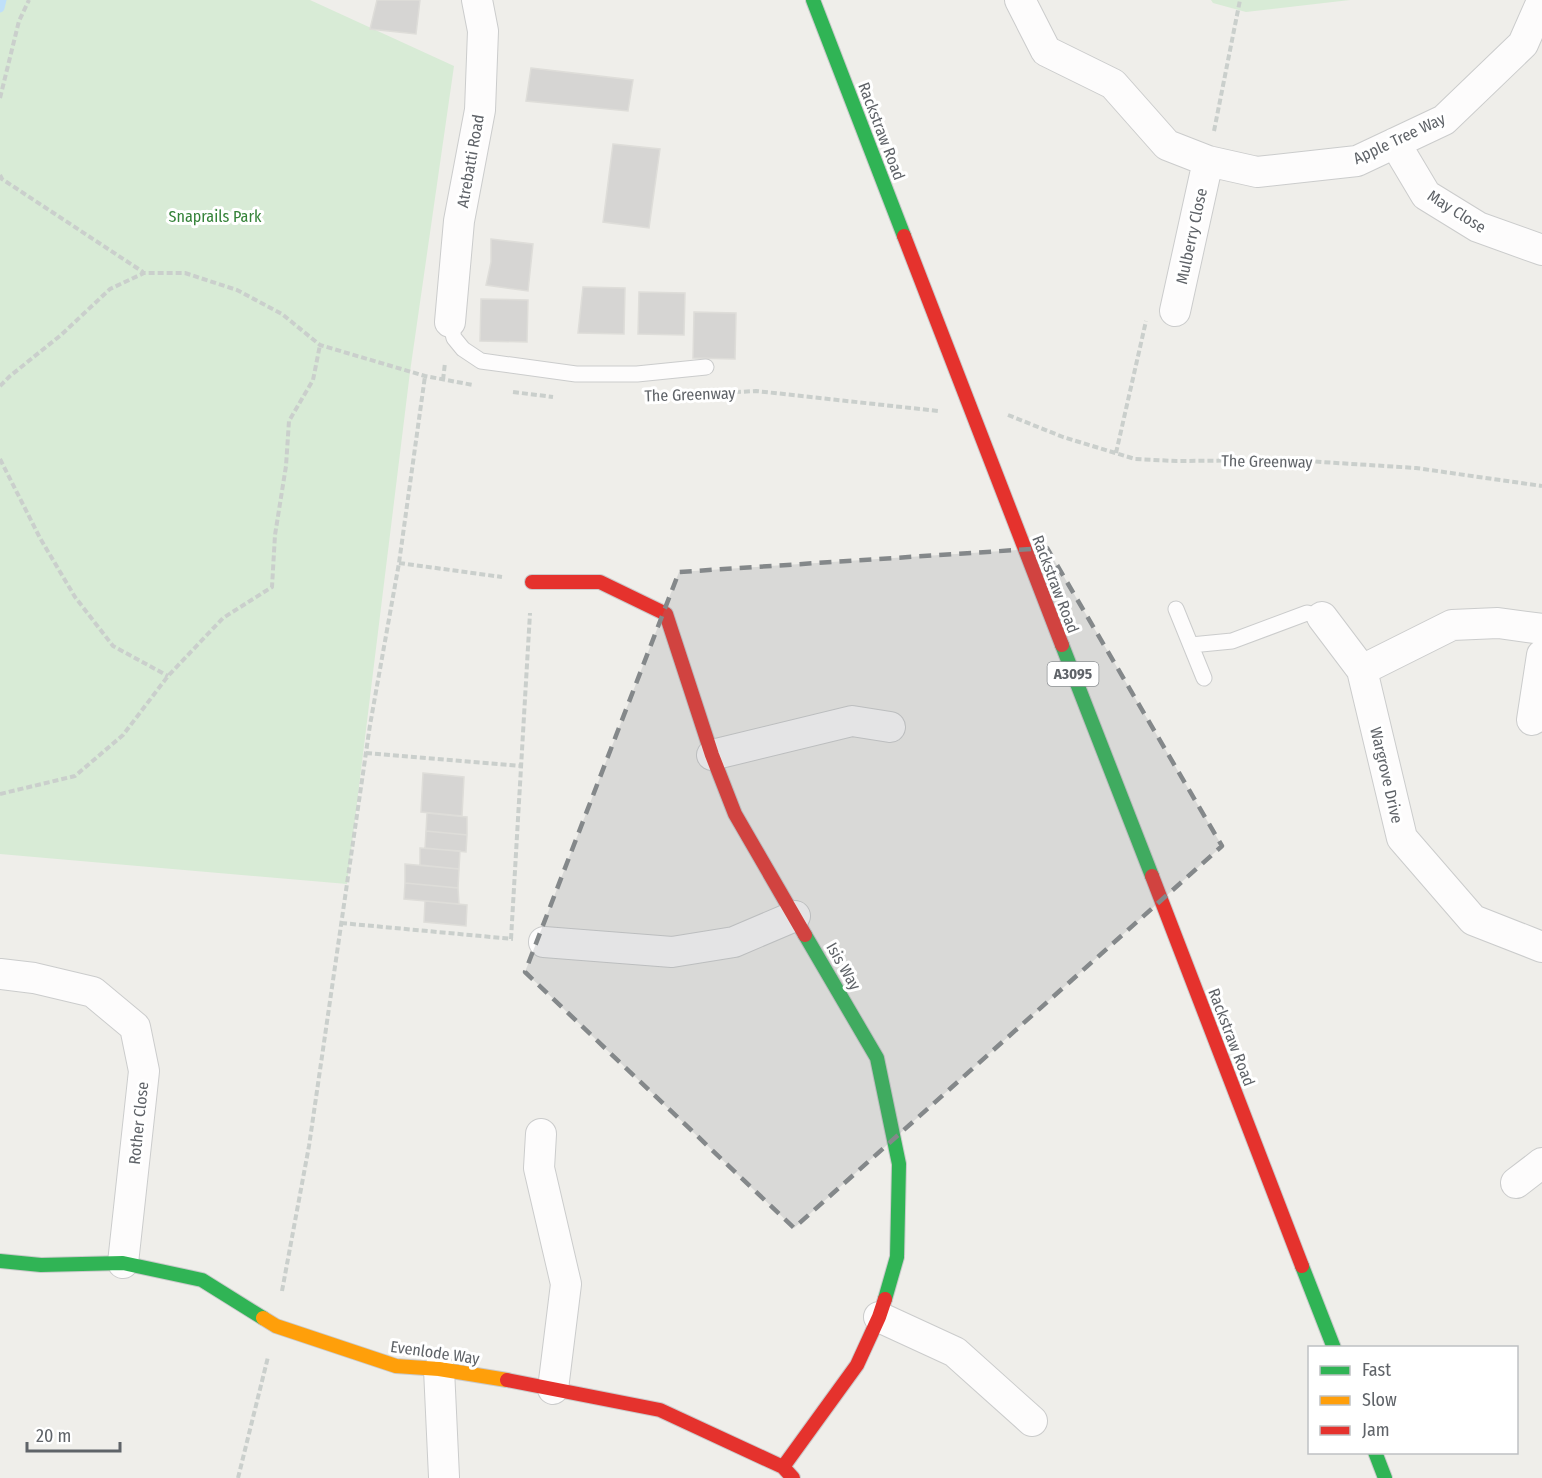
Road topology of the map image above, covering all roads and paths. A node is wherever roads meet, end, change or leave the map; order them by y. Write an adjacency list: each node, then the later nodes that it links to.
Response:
1 (29, 0): 7 (path)
2 (477, 0): 14 (street, Atrebatti Road)
3 (813, 0): 57 (street, Rackstraw Road / A3095)
4 (1020, 0): 9 (street, Apple Tree Way)
5 (1240, 0): 9 (path)
6 (1542, 1): 8 (street, Apple Tree Way)
7 (0, 98)
8 (1395, 143): 9 (street, Apple Tree Way); 11 (street, May Close)
9 (1208, 161): 13 (street, Mulberry Close)
10 (1, 179): 12 (path)
11 (1542, 250)
12 (144, 273): 15 (path); 18 (path)
13 (1161, 313): 25 (path)
14 (450, 322): 16 (lane)
15 (320, 345): 17 (path); 36 (path)
16 (706, 368)
17 (425, 376): 19 (path); 28 (path)
18 (0, 386)
19 (477, 386)
20 (511, 391): 22 (path)
21 (697, 394): 23 (path, The Greenway)
22 (557, 397)
23 (938, 411)
24 (999, 412): 25 (path, The Greenway)
25 (1116, 453): 27 (path, The Greenway)
26 (0, 459): 36 (path)
27 (1542, 486)
28 (399, 563): 29 (path); 40 (path)
29 (532, 582): 41 (street, Isis Way); 42 (path)
30 (1176, 609): 33 (lane)
31 (1322, 617): 33 (lane); 35 (street, Wargrove Drive)
32 (1542, 629): 35 (street)
33 (1191, 645): 37 (lane)
34 (1542, 655): 38 (street)
35 (1362, 670): 48 (street, Wargrove Drive)
36 (168, 676): 43 (path)
37 (1204, 678)
38 (1532, 720)
39 (890, 727): 41 (street)
40 (366, 753): 42 (path); 45 (path)
41 (712, 755): 44 (street, Isis Way)
42 (521, 766): 46 (path)
43 (0, 794)
44 (795, 916): 47 (street); 55 (street, Isis Way)
45 (341, 923): 46 (path); 56 (path)
46 (511, 939): 47 (path)
47 (544, 942)
48 (1542, 947)
49 (0, 974): 54 (street, Rother Close)
50 (542, 1134): 59 (street)
51 (1542, 1163): 52 (street)
52 (1516, 1183)
53 (0, 1261): 54 (street, Evenlode Way)
54 (123, 1263): 56 (street, Evenlode Way)
55 (879, 1317): 60 (street); 62 (street, Isis Way)
56 (276, 1326): 58 (street, Evenlode Way); 64 (path)
57 (1334, 1346)
58 (439, 1369): 59 (street, Evenlode Way); 63 (street)
59 (553, 1389): 62 (street, Evenlode Way)
60 (1032, 1421)
61 (1376, 1454): 66 (street)
62 (783, 1467): 65 (street, Evenlode Way)
63 (444, 1477)
64 (237, 1478)
65 (794, 1478)
66 (1385, 1478)

